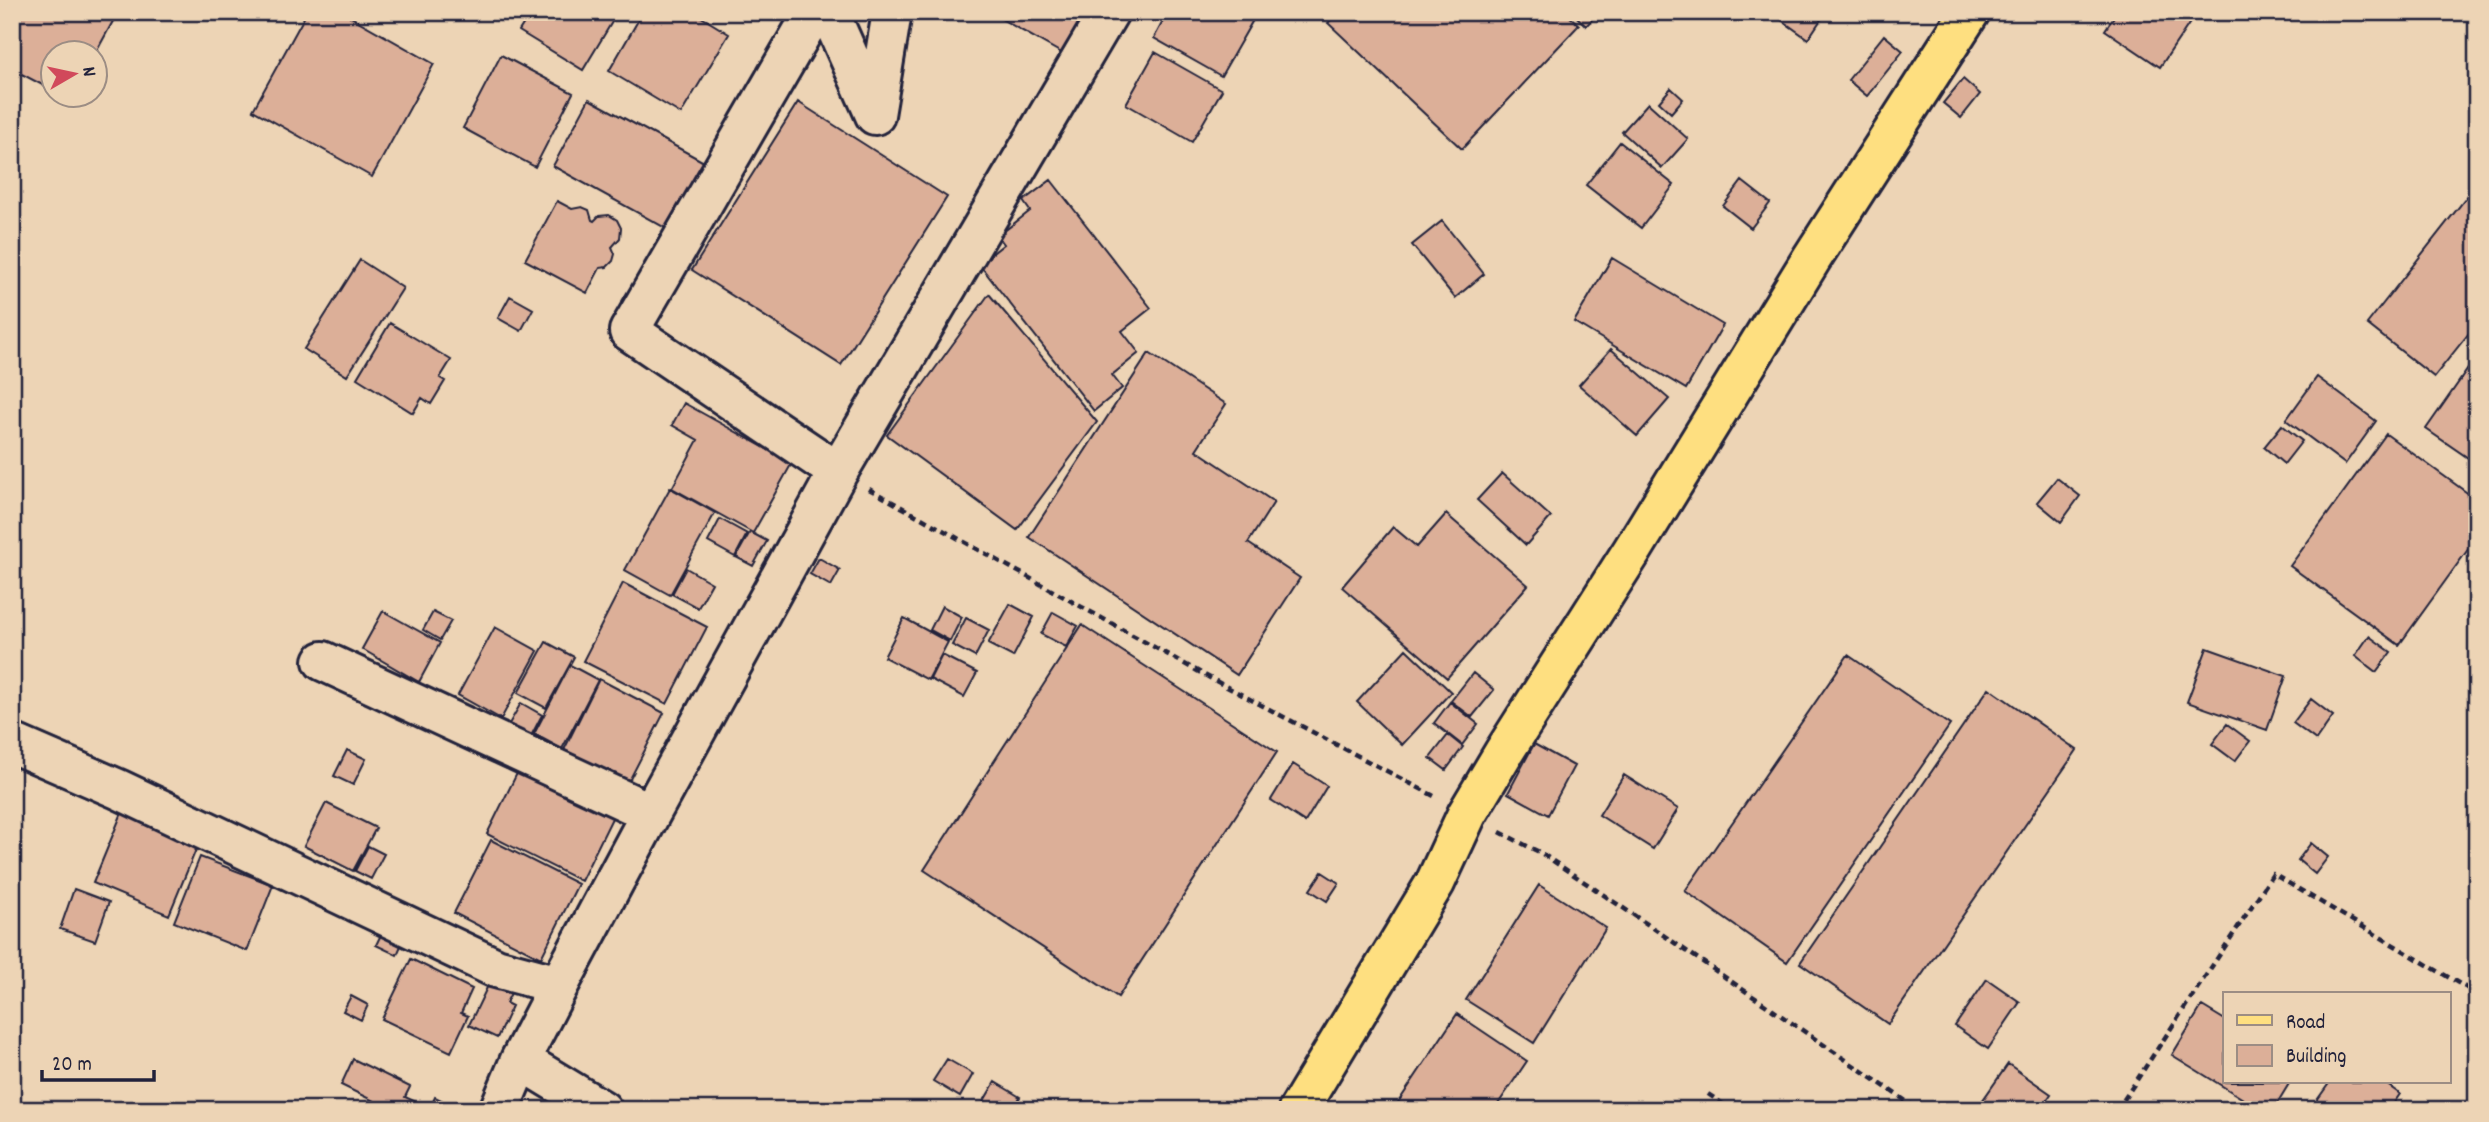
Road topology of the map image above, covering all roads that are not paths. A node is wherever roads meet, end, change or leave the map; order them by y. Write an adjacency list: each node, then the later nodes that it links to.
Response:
1 (814, 12): 6 (street)
2 (829, 12): 3 (street)
3 (892, 12)
4 (1109, 12): 6 (street)
5 (1970, 12): 14 (main road)
6 (838, 472): 9 (street)
7 (323, 661): 9 (street)
8 (12, 743): 10 (street)
9 (651, 813): 10 (street)
10 (559, 985): 11 (street)
11 (520, 1060): 12 (street); 13 (street)
12 (499, 1110)
13 (602, 1110)
14 (1298, 1110)

